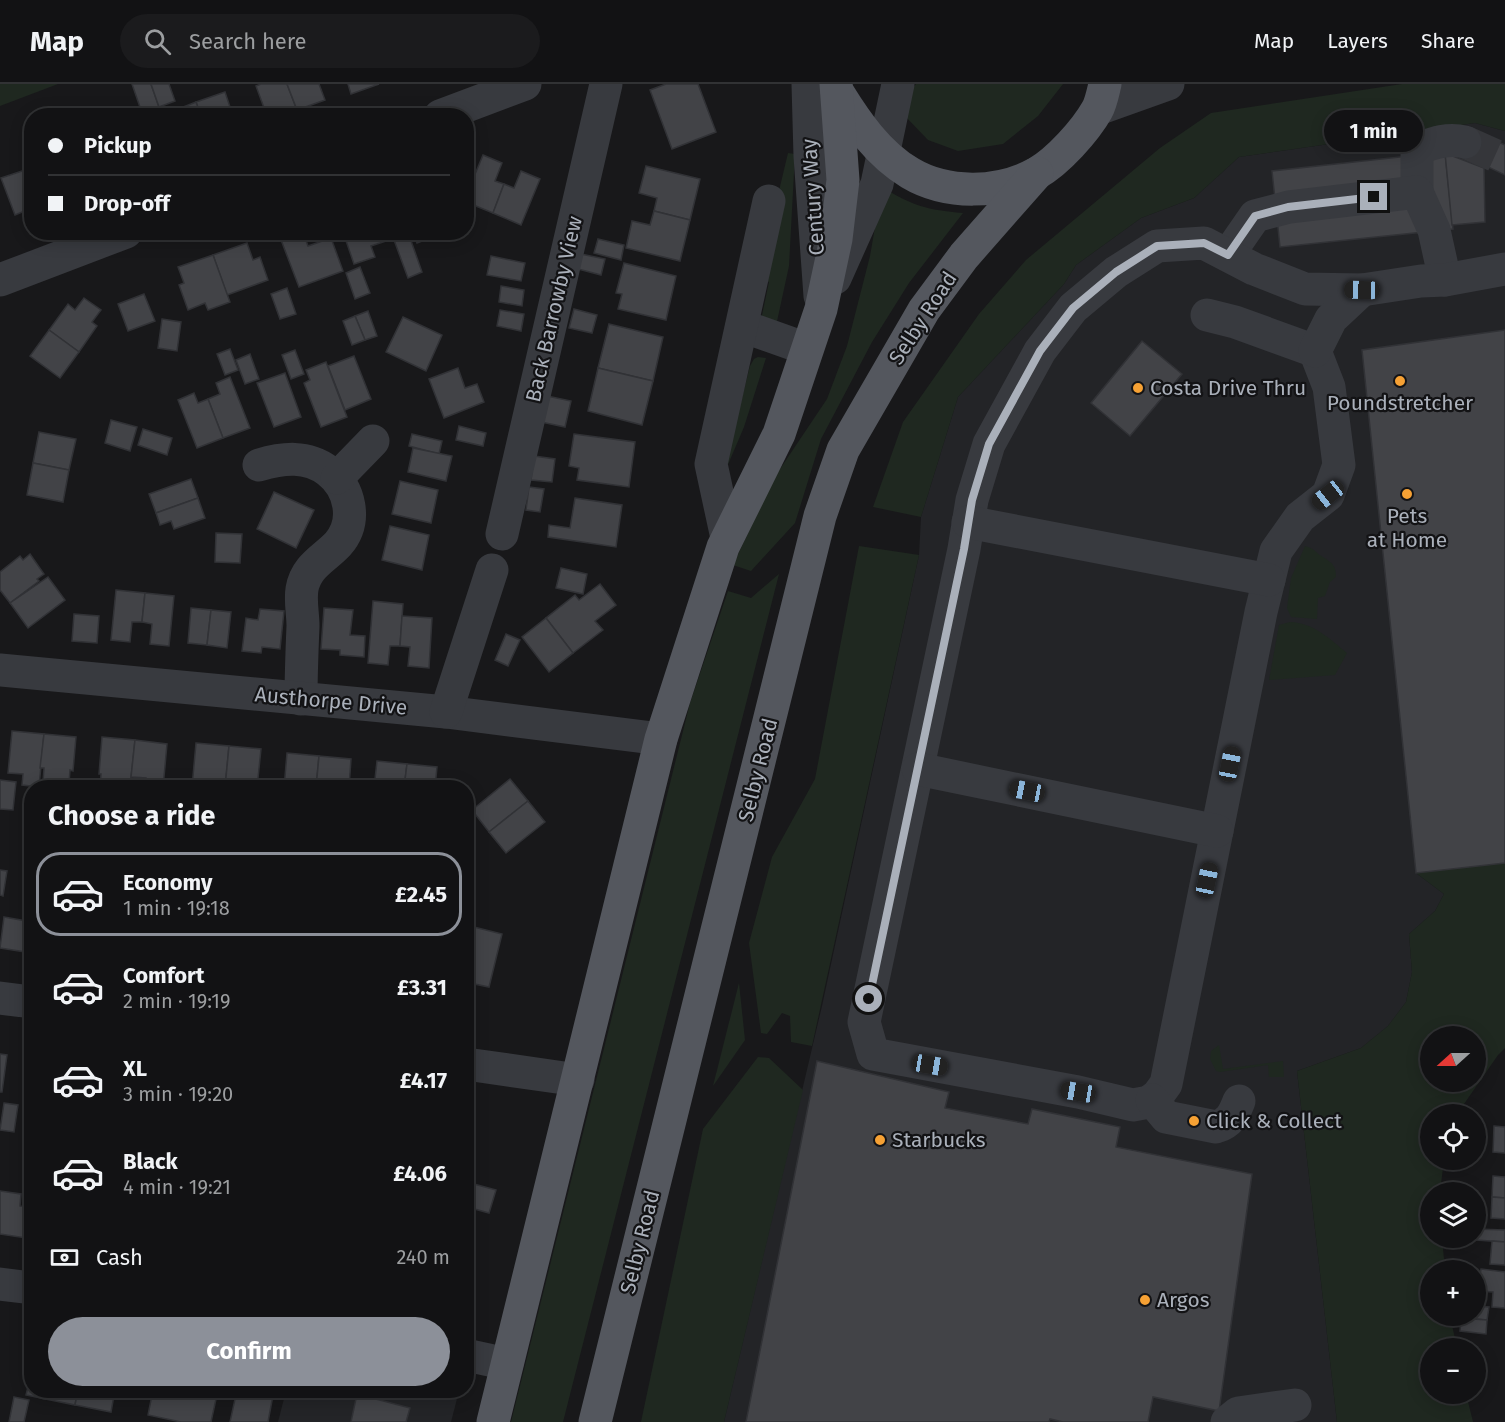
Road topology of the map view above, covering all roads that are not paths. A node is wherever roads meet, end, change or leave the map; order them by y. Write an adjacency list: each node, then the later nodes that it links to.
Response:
1 (525, 84): 7 (street)
2 (606, 84): 28 (street, Back Barrowby View)
3 (898, 84): 9 (street)
4 (1168, 84): 6 (street)
5 (828, 86): 9 (main road); 19 (main road)
6 (1101, 97): 10 (main road)
7 (461, 108)
8 (1465, 142): 11 (street)
9 (882, 152): 10 (main road); 19 (street)
10 (1037, 173): 50 (main road, Selby Road)
11 (1417, 192): 14 (street); 16 (street)
12 (769, 201): 21 (street)
13 (106, 240): 17 (street)
14 (1228, 255): 18 (street); 27 (street)
15 (1505, 269): 16 (street)
16 (1445, 280): 18 (street)
17 (1, 283)
18 (1362, 290): 23 (street)
19 (821, 309): 22 (main road)
20 (1207, 315): 23 (street)
21 (742, 326): 22 (street); 29 (street)
22 (807, 349): 29 (main road)
23 (1315, 351): 31 (street)
24 (373, 441): 26 (street)
25 (259, 465): 26 (street)
26 (337, 478): 33 (street)
27 (968, 522): 31 (street); 36 (street)
28 (502, 534)
29 (727, 538): 35 (main road)
30 (492, 570): 34 (street)
31 (1269, 580): 37 (street)
32 (0, 670): 33 (street, Austhorpe Drive)
33 (301, 699): 34 (street, Austhorpe Drive)
34 (446, 712): 35 (street, Austhorpe Drive)
35 (661, 739): 41 (main road)
36 (918, 769): 37 (street); 42 (street)
37 (1217, 831): 42 (street)
38 (0, 998): 39 (street)
39 (24, 1001)
40 (474, 1065): 41 (street)
41 (578, 1080): 47 (main road)
42 (1152, 1100): 43 (street)
43 (1239, 1101)
44 (0, 1284): 45 (street)
45 (24, 1287)
46 (474, 1357): 47 (street)
47 (507, 1364): 49 (main road)
48 (1295, 1405): 51 (street)
49 (493, 1422)
50 (595, 1422)
51 (1227, 1422)

